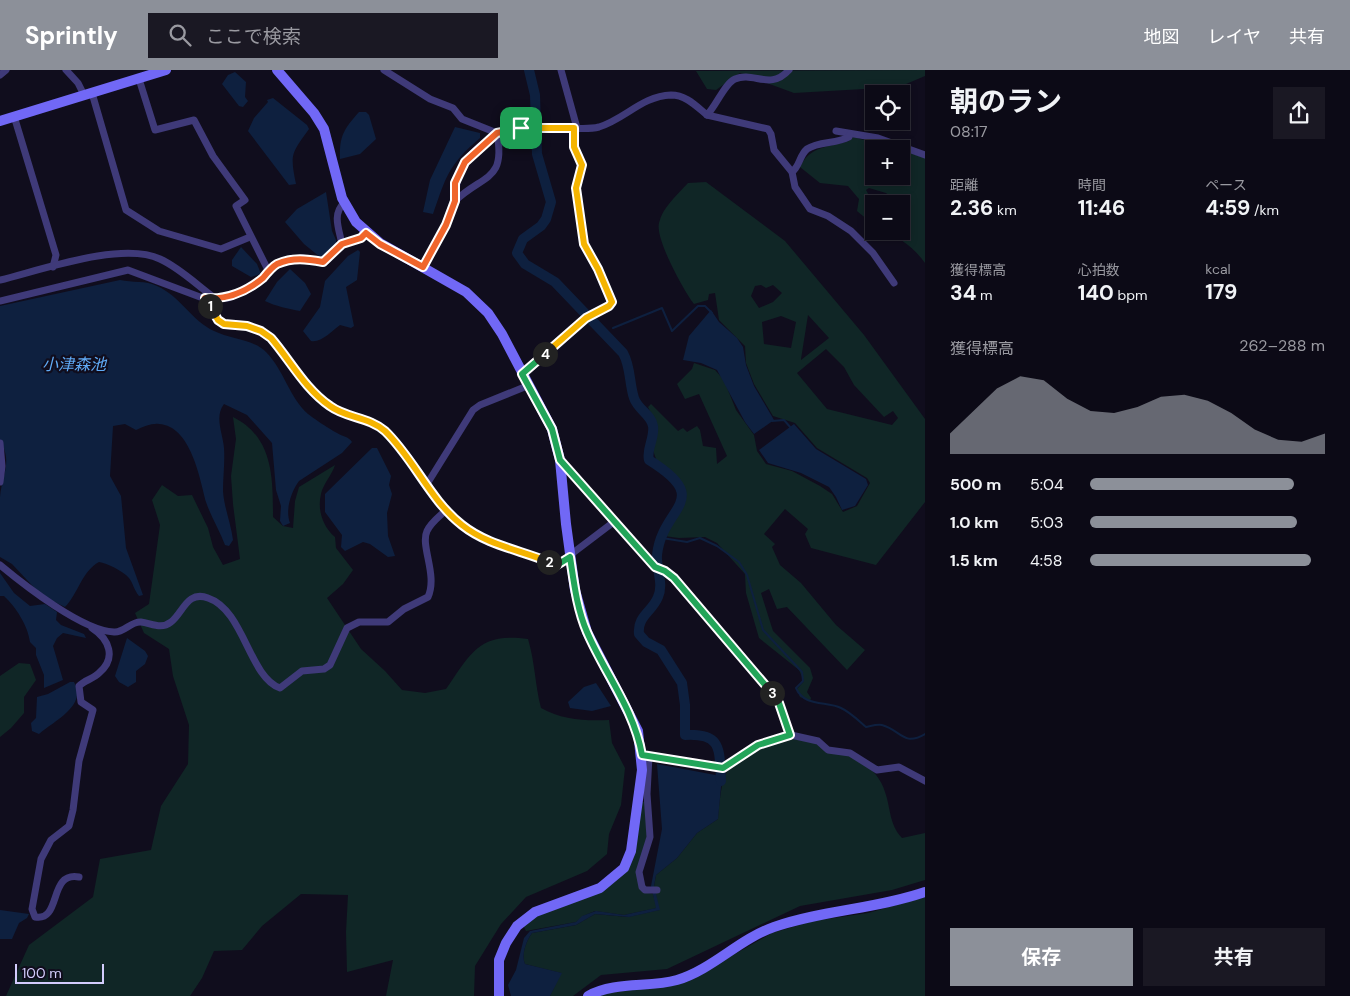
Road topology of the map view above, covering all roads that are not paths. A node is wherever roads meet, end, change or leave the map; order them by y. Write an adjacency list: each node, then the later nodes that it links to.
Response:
1 (6, 70): 8 (street)
2 (66, 70): 10 (street)
3 (166, 70): 9 (street)
4 (277, 70): 21 (street)
5 (384, 70): 16 (street)
6 (560, 70): 14 (street)
7 (789, 70): 11 (street)
8 (0, 75)
9 (139, 78): 10 (street); 23 (street)
10 (88, 94): 12 (street); 23 (street)
11 (707, 115): 14 (street); 19 (street)
12 (14, 116): 13 (street); 26 (street)
13 (0, 121)
14 (575, 128): 16 (street); 33 (street)
15 (836, 131): 17 (street)
16 (497, 133): 20 (street); 20 (street)
17 (850, 134): 18 (street); 19 (street)
18 (925, 155)
19 (792, 172): 29 (street)
20 (455, 201): 25 (street)
21 (344, 203): 22 (street); 24 (street)
22 (366, 233): 24 (street); 25 (street)
23 (250, 237): 27 (street)
24 (342, 244): 27 (street)
25 (423, 267): 33 (street)
26 (52, 268): 28 (street); 31 (street)
27 (270, 272): 31 (street)
28 (0, 280)
29 (894, 283)
30 (205, 298): 31 (street); 32 (street); 38 (street)
31 (216, 299)
32 (0, 301)
33 (522, 374): 34 (street)
34 (528, 386): 36 (street); 38 (street)
35 (0, 443): 37 (street)
36 (560, 460): 40 (street); 41 (street)
37 (0, 482)
38 (427, 484): 39 (street)
39 (446, 510): 41 (street); 43 (street)
40 (615, 521): 41 (street); 44 (street)
41 (570, 557): 45 (street)
42 (0, 565): 43 (street)
43 (86, 623): 47 (street)
44 (790, 735): 45 (street); 46 (street)
45 (645, 755): 48 (street); 50 (street)
46 (925, 782)
47 (79, 877)
48 (657, 890)
49 (925, 892): 51 (street)
50 (499, 996)
51 (588, 996)

